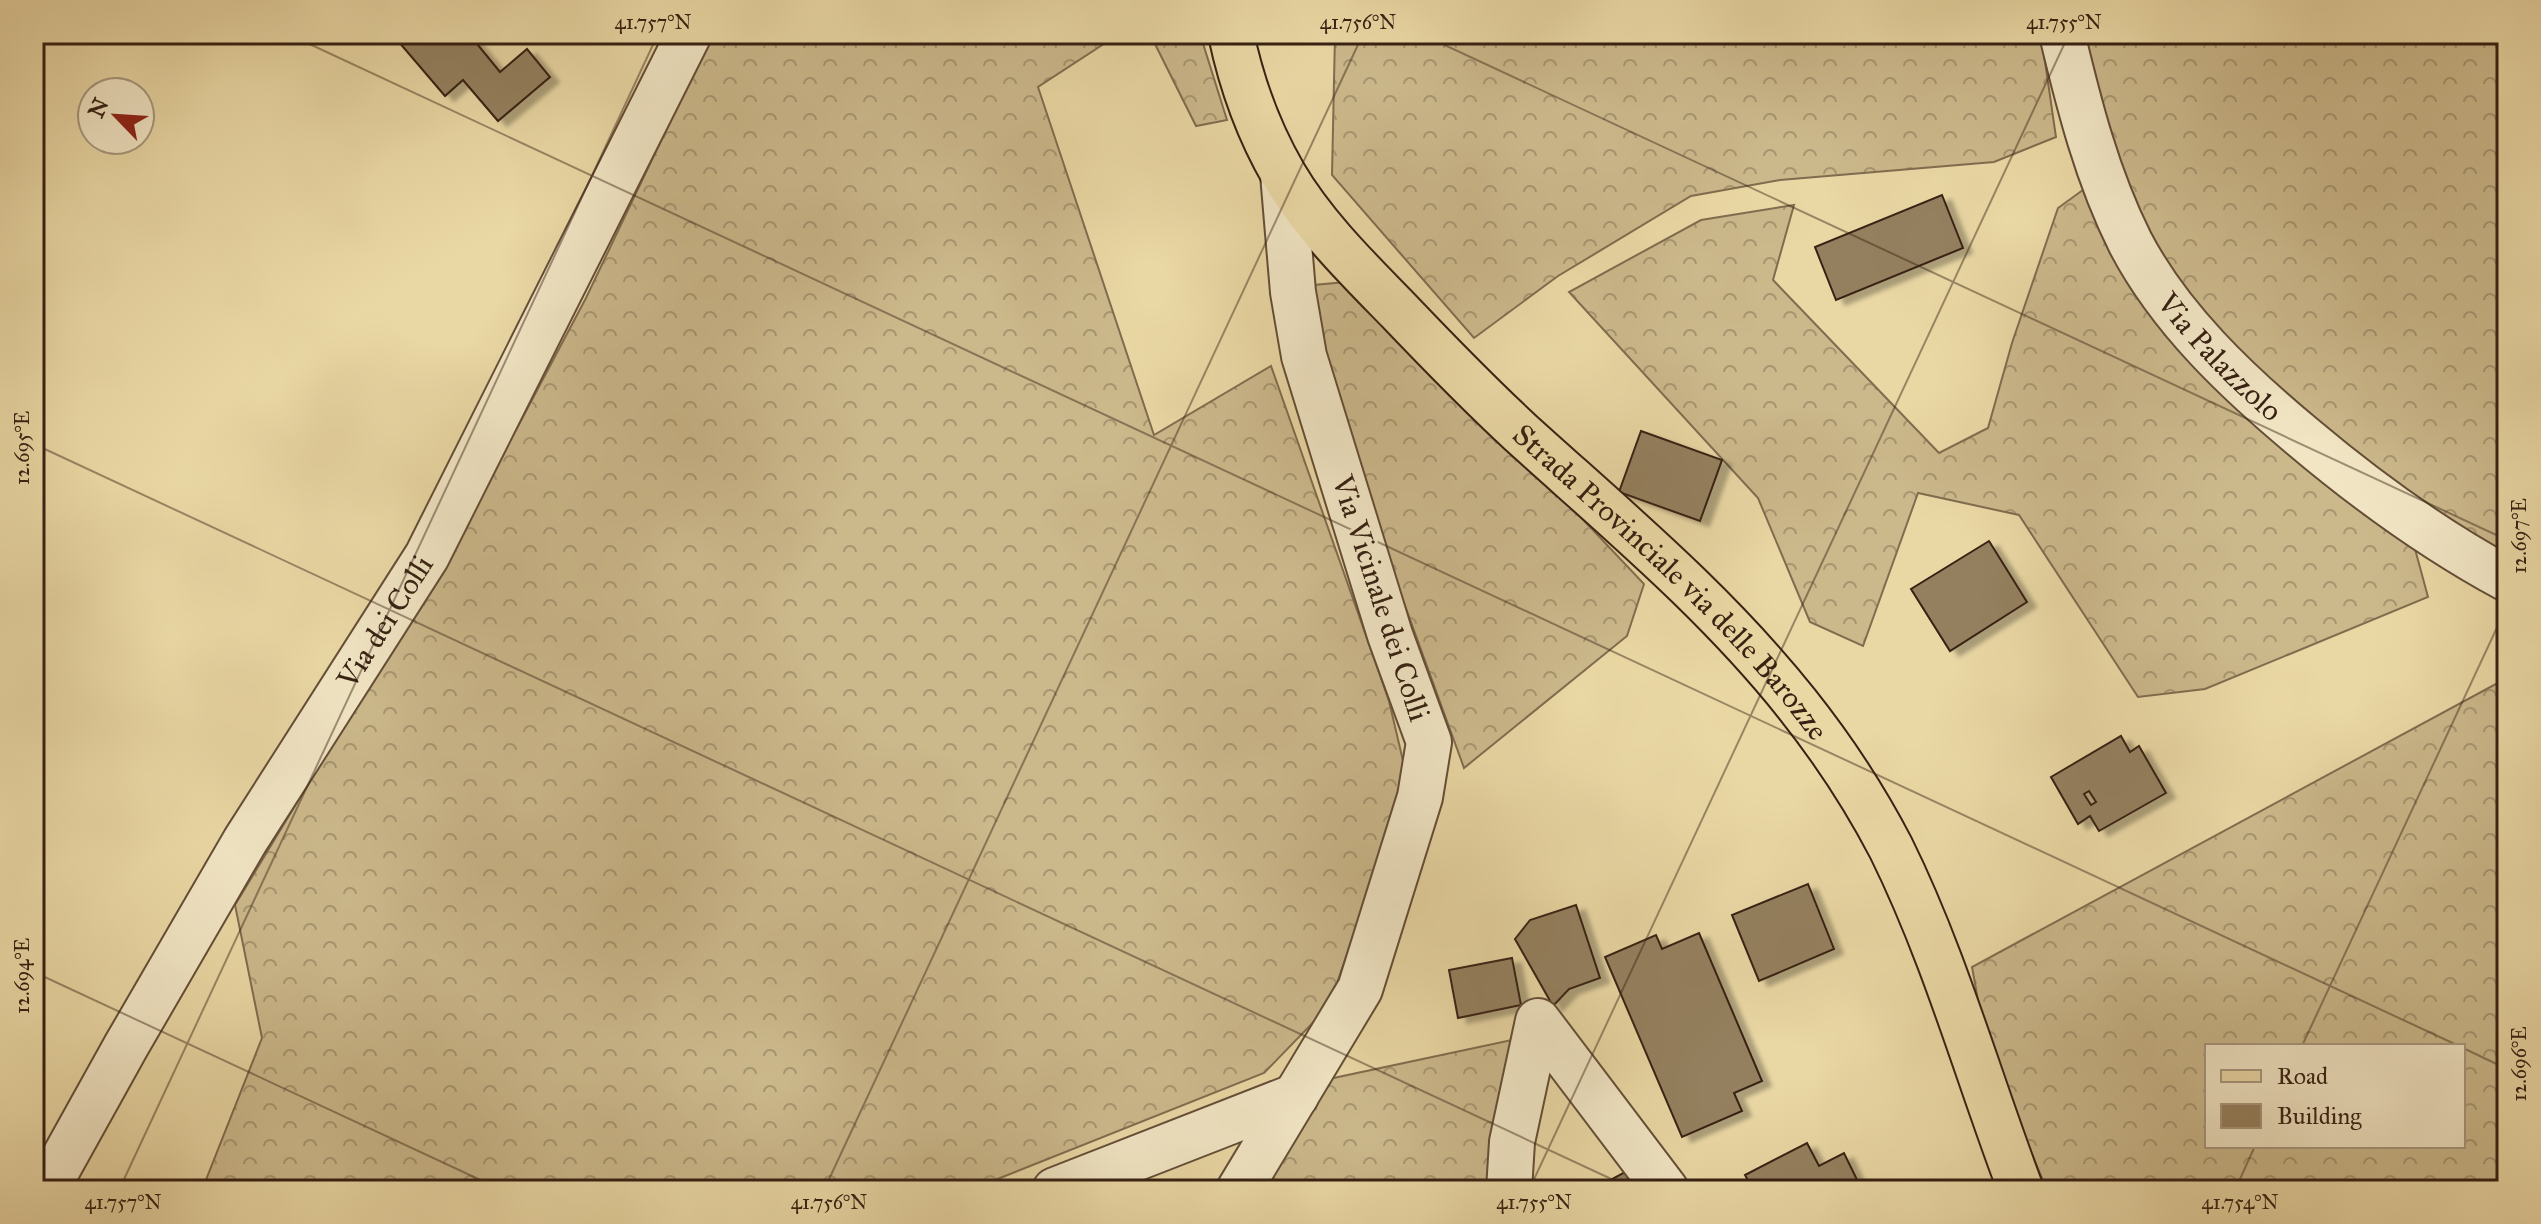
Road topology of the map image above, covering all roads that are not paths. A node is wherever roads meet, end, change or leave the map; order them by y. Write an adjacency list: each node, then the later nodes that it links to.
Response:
1 (689, 34): 7 (street, Via dei Colli)
2 (1231, 34): 4 (main road, Strada Provinciale via delle Barozze)
3 (2062, 34): 5 (street, Via Palazzolo)
4 (1283, 174): 6 (street, Via Vicinale dei Colli); 12 (main road, Strada Provinciale via delle Barozze)
5 (2507, 579)
6 (1296, 1096): 8 (street); 9 (street, Via Vicinale dei Colli)
7 (46, 1190)
8 (1055, 1190)
9 (1239, 1190)
10 (1509, 1190): 11 (street)
11 (1666, 1190)
12 (2021, 1190)

